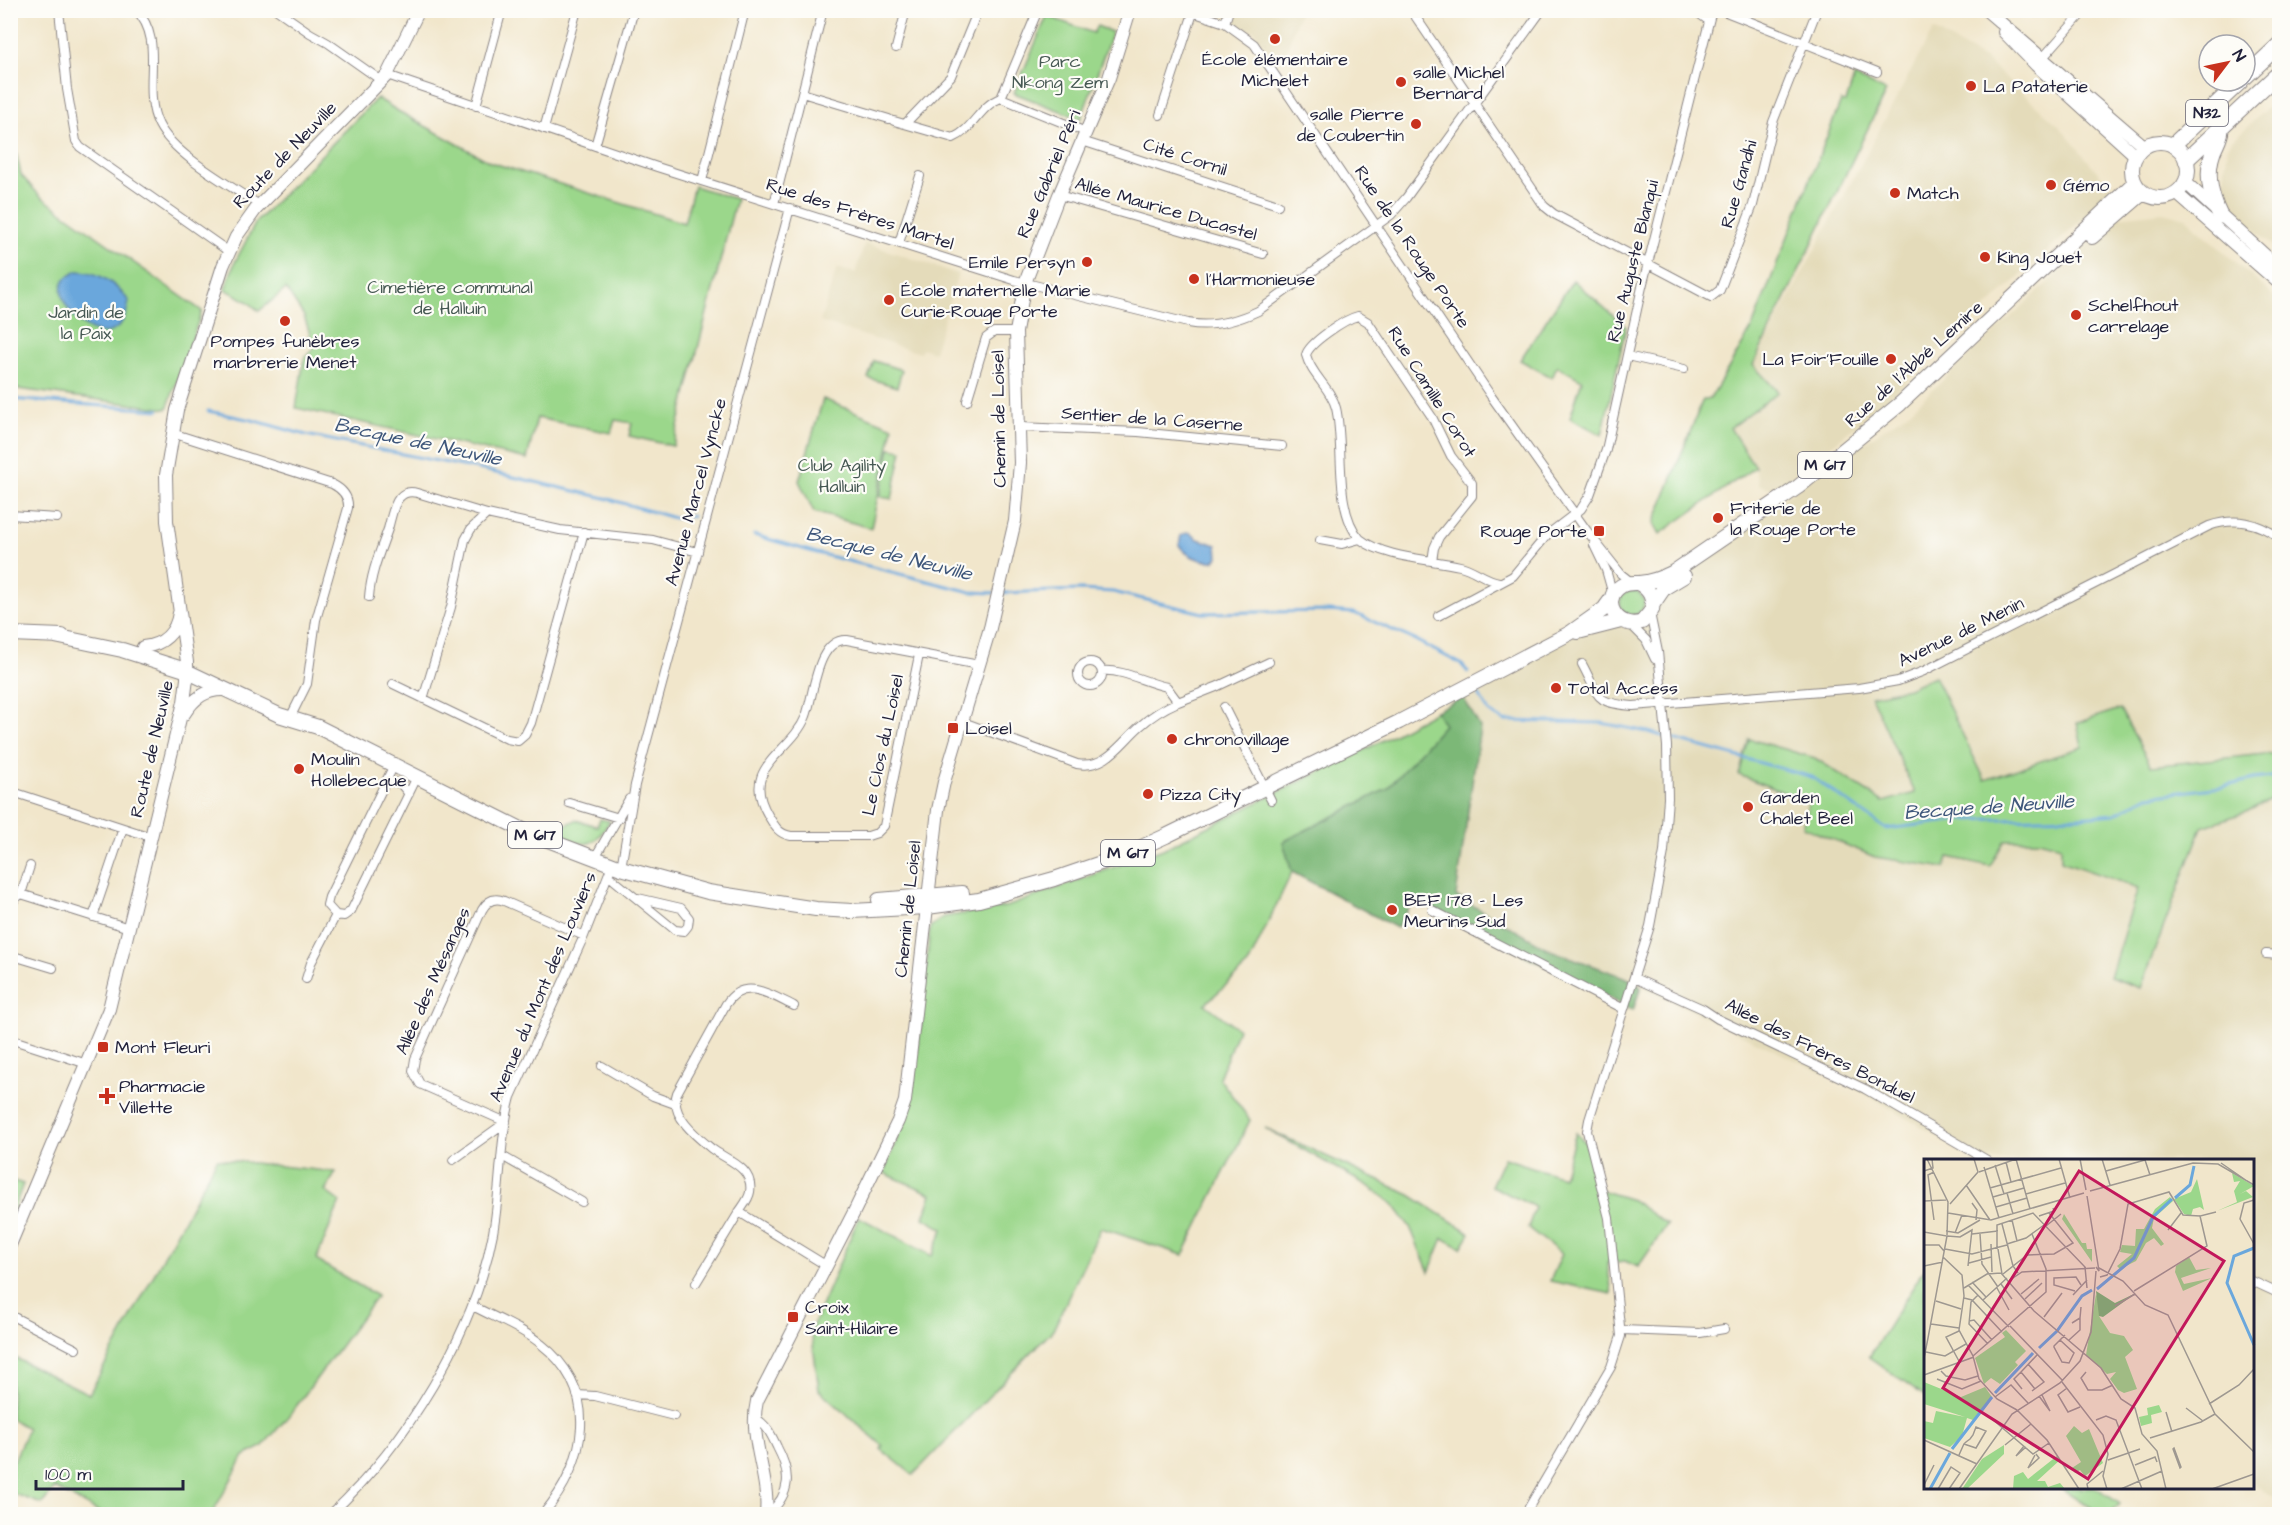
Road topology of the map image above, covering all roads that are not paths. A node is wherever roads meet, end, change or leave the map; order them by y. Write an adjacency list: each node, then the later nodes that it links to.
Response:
1 (59, 10): 60 (street)
2 (136, 10): 54 (street)
3 (276, 10): 33 (street, Rue des Frères Martel)
4 (419, 10): 33 (street, Route de Neuville)
5 (502, 10): 38 (street)
6 (577, 10): 42 (street)
7 (634, 10): 45 (street)
8 (745, 10): 49 (street)
9 (823, 10): 34 (street)
10 (906, 10): 28 (street)
11 (978, 10): 40 (street)
12 (1038, 10): 36 (street)
13 (1130, 10): 43 (street, Rue Gabriel Péri)
14 (1229, 10): 25 (street)
15 (1411, 10): 37 (street)
16 (1542, 10): 37 (street, Rue des Frères Martel)
17 (1694, 10): 24 (street)
18 (1712, 10): 24 (street, Rue Auguste Blanqui)
19 (1721, 10): 26 (street)
20 (1817, 10): 26 (street, Rue Gandhi)
21 (2085, 10): 29 (street)
22 (1987, 11): 29 (street)
23 (1189, 12): 25 (street, Rue de la Rouge Porte); 39 (street)
24 (1709, 21): 62 (street, Rue Auguste Blanqui)
25 (1225, 23): 58 (street, Rue de la Rouge Porte)
26 (1804, 43): 31 (street); 62 (street, Rue Gandhi)
27 (2280, 44): 30 (highway)
28 (896, 48)
29 (2039, 62): 46 (street)
30 (2257, 66)
31 (1877, 72)
32 (2280, 72): 41 (highway, N32)
33 (384, 78): 38 (street, Rue des Frères Martel); 54 (street, Route de Neuville)
34 (802, 93): 40 (street); 53 (street)
35 (2228, 93): 44 (highway, N32)
36 (1001, 98): 40 (street); 43 (street, Cité Cornil)
37 (1475, 105): 58 (street, Rue des Frères Martel); 62 (street)
38 (476, 106): 42 (street, Rue des Frères Martel)
39 (1160, 115)
40 (905, 124)
41 (2222, 127): 47 (highway, N32); 57 (highway)
42 (544, 129): 45 (street, Rue des Frères Martel)
43 (1084, 136): 52 (street, Rue Gabriel Péri); 55 (street, Cité Cornil)
44 (2173, 145): 46 (main road); 47 (main road)
45 (595, 146): 49 (street, Rue des Frères Martel)
46 (2140, 150): 50 (main road)
47 (2186, 160): 51 (main road)
48 (920, 176): 59 (street)
49 (702, 181): 53 (street, Rue des Frères Martel)
50 (2139, 188): 51 (main road); 85 (main road, Rue de l'Abbé Lemire / M 617); 89 (main road, Rue de l'Abbé Lemire / M 617)
51 (2181, 188): 57 (street); 65 (street)
52 (1059, 195): 61 (street, Allée Maurice Ducastel); 64 (street, Rue Gabriel Péri)
53 (774, 204): 56 (street, Rue des Frères Martel)
54 (259, 205): 60 (street, Route de Neuville)
55 (1278, 205)
56 (790, 208): 59 (street, Rue des Frères Martel); 82 (street, Avenue Marcel Vyncke)
57 (2220, 216): 63 (street)
58 (1378, 226): 64 (street, Rue des Frères Martel); 73 (street, Rue de la Rouge Porte)
59 (899, 243): 64 (street, Rue des Frères Martel)
60 (228, 251): 71 (street, Route de Neuville)
61 (1263, 254)
62 (1648, 266): 67 (street, Rue Auguste Blanqui)
63 (2280, 269)
64 (1025, 283): 66 (street, Chemin de Loisel)
65 (2280, 284)
66 (1016, 332): 69 (street); 70 (street, Chemin de Loisel)
67 (1627, 356): 68 (street); 73 (street, Rue Auguste Blanqui)
68 (1684, 369)
69 (967, 401)
70 (1020, 427): 72 (street, Sentier de la Caserne); 99 (street, Chemin de Loisel)
71 (172, 433): 88 (street, Route de Neuville); 109 (street)
72 (1282, 446)
73 (1575, 513): 77 (street, Rue de la Rouge Porte); 84 (street, Rue Auguste Blanqui)
74 (487, 514): 78 (street); 86 (street); 105 (street)
75 (10, 516): 76 (street)
76 (57, 518)
77 (1587, 531): 85 (street, Rue de la Rouge Porte); 87 (street, Rue de la Rouge Porte)
78 (584, 532): 82 (street); 105 (street)
79 (2280, 538): 107 (street, Avenue de Menin)
80 (1360, 539): 81 (street); 83 (street); 83 (street, Rue Camille Corot)
81 (1320, 540)
82 (698, 552): 115 (street, Avenue Marcel Vyncke)
83 (1432, 561): 84 (street)
84 (1499, 582): 90 (street, Rue Auguste Blanqui)
85 (1635, 583): 87 (main road, Rue de l'Abbé Lemire); 89 (main road)
86 (369, 597)
87 (1613, 597): 91 (main road); 92 (main road, Rue de l'Abbé Lemire / M 617)
88 (179, 606): 95 (street); 100 (street, Route de Neuville)
89 (1652, 608): 91 (main road, Rue de l'Abbé Lemire); 101 (street)
90 (1438, 616)
91 (1625, 622): 92 (main road, Rue de l'Abbé Lemire / M 617); 101 (street)
92 (1570, 633): 117 (main road, Rue de l'Abbé Lemire / M 617)
93 (10, 634): 94 (main road, M 617)
94 (55, 636): 95 (main road, M 617); 100 (main road, M 617)
95 (143, 647): 100 (main road, M 617)
96 (919, 655): 96 (street, Le Clos du Loisel); 99 (street, Le Clos du Loisel)
97 (1269, 662): 106 (street)
98 (1582, 664): 107 (street, Avenue de Menin)
99 (979, 665): 110 (street, Chemin de Loisel)
100 (187, 667): 104 (main road, Rue de l'Abbé Lemire / M 617); 109 (main road, Rue de l'Abbé Lemire / M 617); 111 (street, Route de Neuville)
101 (1658, 668): 107 (street)
102 (1102, 671): 106 (street)
103 (393, 684): 105 (street)
104 (227, 690): 109 (main road, Rue de l'Abbé Lemire / M 617); 111 (street)
105 (423, 699)
106 (1178, 702): 110 (street)
107 (1663, 704): 139 (street)
108 (1224, 707): 117 (street)
109 (291, 715): 112 (main road, Rue de l'Abbé Lemire / M 617)
110 (963, 722): 128 (street, Chemin de Loisel)
111 (176, 732): 122 (street, Route de Neuville)
112 (394, 765): 113 (main road, Rue de l'Abbé Lemire / M 617); 114 (street)
113 (417, 777): 118 (street); 123 (main road, Rue de l'Abbé Lemire / M 617)
114 (386, 782): 118 (street); 131 (street)
115 (635, 785): 120 (street, Avenue Marcel Vyncke); 125 (street, Avenue Marcel Vyncke)
116 (10, 790): 121 (street)
117 (1266, 790): 128 (main road, Rue de l'Abbé Lemire / M 617)
118 (409, 794): 131 (street)
119 (569, 804): 120 (street)
120 (619, 818): 123 (street, Avenue Marcel Vyncke)
121 (123, 828): 122 (street); 132 (street, Route de Neuville)
122 (151, 837): 133 (street, Route de Neuville)
123 (594, 859): 125 (main road, Rue de l'Abbé Lemire / M 617)
124 (30, 866): 126 (street)
125 (614, 870): 127 (street); 128 (main road, Rue de l'Abbé Lemire / M 617); 134 (street, Avenue du Mont des Louviers)
126 (21, 894): 129 (street); 132 (street)
127 (638, 898): 127 (street)
128 (927, 902): 154 (street, Chemin de Loisel)
129 (10, 910)
130 (1432, 910): 142 (street)
131 (336, 915): 140 (street)
132 (93, 917): 133 (street)
133 (129, 928): 144 (street, Route de Neuville)
134 (584, 936): 147 (street, Avenue du Mont des Louviers); 147 (street, Allée des Mésanges)
135 (2266, 954): 137 (street)
136 (10, 955): 138 (street)
137 (2280, 956)
138 (52, 968)
139 (1634, 978): 142 (street); 149 (street, Allée des Frères Bonduel)
140 (306, 979)
141 (794, 1006): 146 (street)
142 (1624, 1009): 161 (street)
143 (10, 1038): 144 (street)
144 (87, 1064): 153 (street, Route de Neuville)
145 (602, 1066): 146 (street)
146 (675, 1104): 152 (street)
147 (506, 1122): 148 (street, Avenue du Mont des Louviers); 150 (street, Avenue du Mont des Louviers)
148 (502, 1155): 151 (street); 158 (street, Avenue du Mont des Louviers)
149 (1984, 1159)
150 (453, 1160)
151 (582, 1202)
152 (740, 1212): 154 (street); 156 (street)
153 (10, 1245)
154 (827, 1266): 165 (street, Chemin de Loisel)
155 (2254, 1281): 157 (street)
156 (696, 1283)
157 (2280, 1294)
158 (473, 1306): 163 (street); 166 (street, Avenue du Mont des Louviers)
159 (10, 1316): 162 (street)
160 (1724, 1329): 161 (street)
161 (1622, 1330): 169 (street)
162 (76, 1349)
163 (577, 1395): 164 (street); 167 (street)
164 (674, 1416)
165 (754, 1417): 168 (street, Chemin de Loisel); 168 (street)
166 (331, 1515)
167 (543, 1515)
168 (767, 1515)
169 (1525, 1515)

